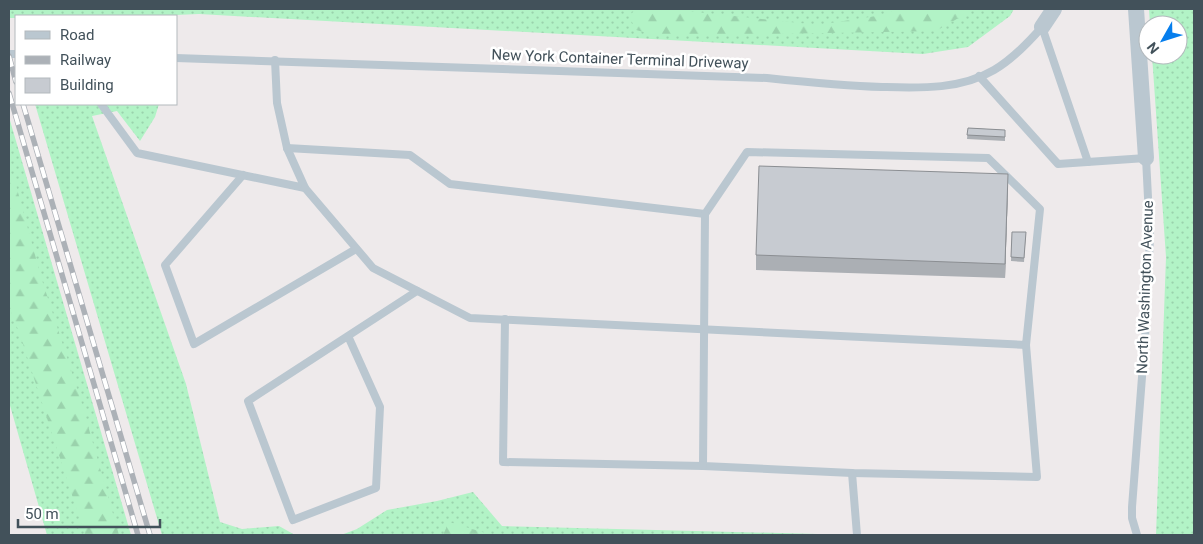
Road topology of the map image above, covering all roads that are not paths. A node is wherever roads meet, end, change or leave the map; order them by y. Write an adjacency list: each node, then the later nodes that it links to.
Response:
1 (1054, 9): 3 (street)
2 (1136, 9): 9 (street, North Washington Avenue)
3 (1042, 27): 6 (lane, New York Container Terminal Driveway); 10 (lane)
4 (178, 58): 5 (lane, New York Container Terminal Driveway)
5 (275, 60): 6 (lane, New York Container Terminal Driveway); 8 (lane)
6 (979, 76): 10 (lane)
7 (102, 105): 11 (lane)
8 (287, 148): 12 (lane); 13 (lane)
9 (1146, 158): 10 (lane); 23 (lane, North Washington Avenue)
10 (1088, 162)
11 (243, 175): 12 (lane); 14 (lane)
12 (305, 188): 14 (lane)
13 (705, 214): 17 (lane); 19 (lane)
14 (356, 248): 15 (lane)
15 (417, 291): 16 (lane); 18 (lane)
16 (504, 319): 17 (lane); 20 (lane)
17 (705, 329): 19 (lane); 20 (lane)
18 (348, 336): 18 (lane)
19 (1026, 345): 21 (lane)
20 (703, 466): 21 (lane)
21 (852, 474): 22 (lane)
22 (858, 535)
23 (1137, 535)

